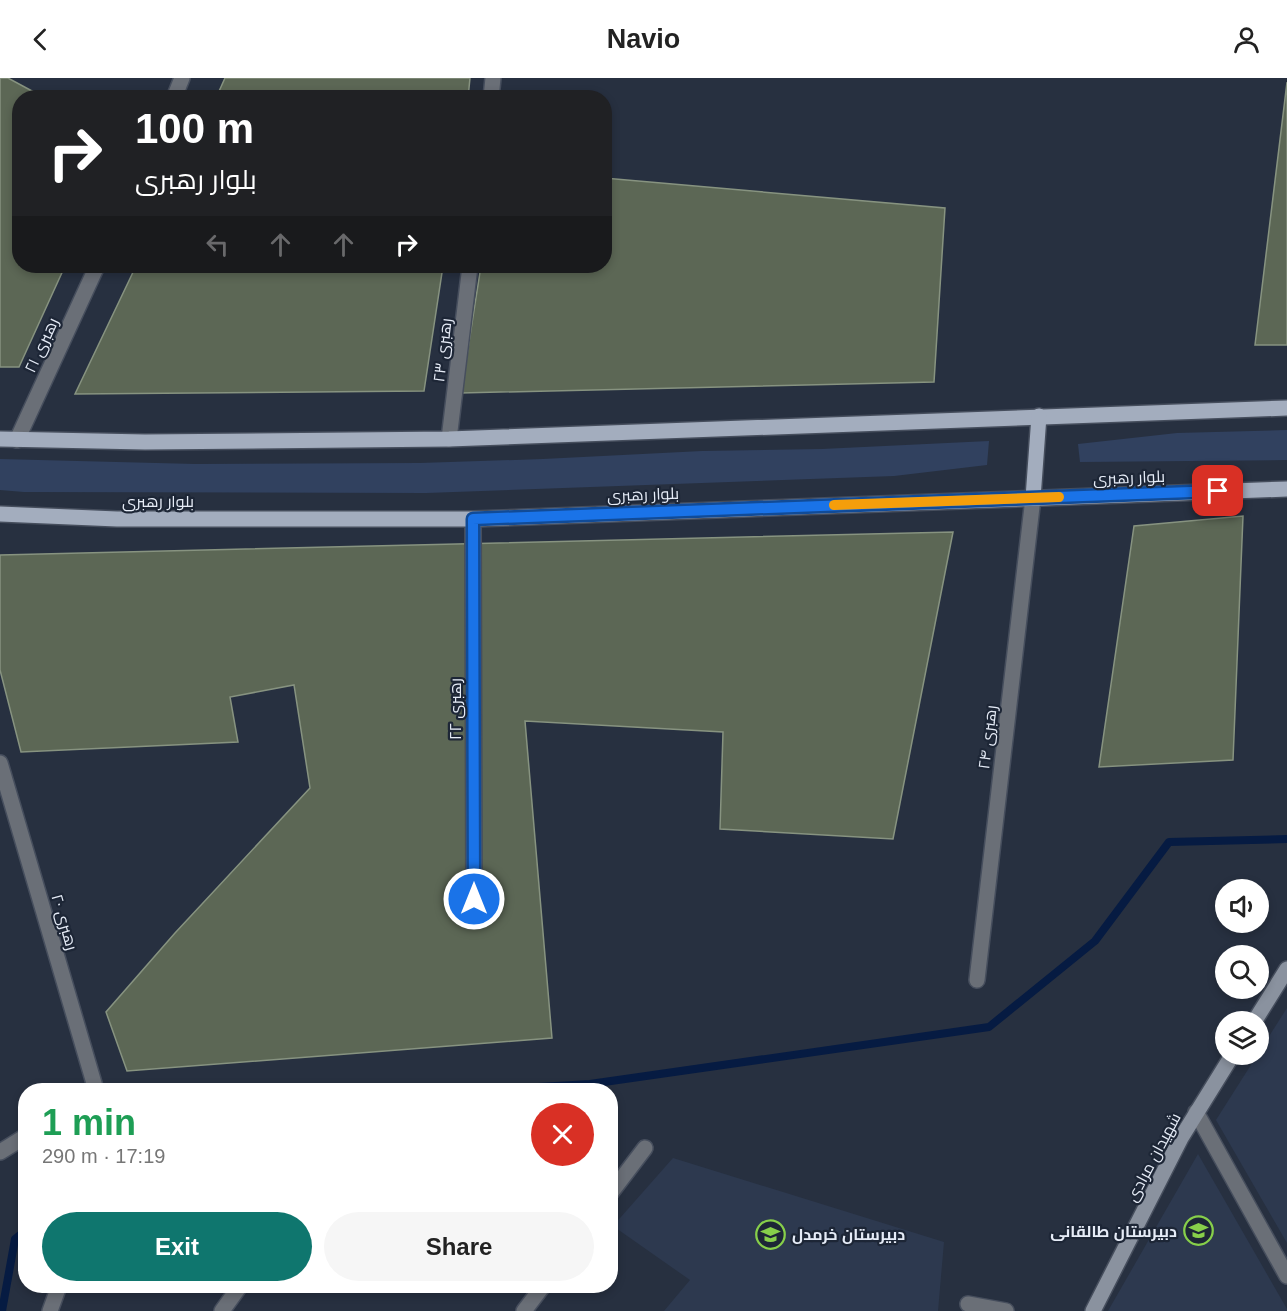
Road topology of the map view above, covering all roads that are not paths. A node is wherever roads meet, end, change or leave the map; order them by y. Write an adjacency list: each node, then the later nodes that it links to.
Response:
1 (94, 273): 7 (street, رهبری ۲۱)
2 (469, 273): 6 (street, رهبری ۲۳)
3 (1287, 408): 4 (main road)
4 (1039, 416): 6 (main road); 9 (main road)
5 (0, 439): 7 (main road)
6 (450, 439): 7 (main road)
7 (17, 440)
8 (1287, 489): 9 (main road, بلوار رهبری)
9 (1033, 498): 11 (main road, بلوار رهبری); 15 (street, رهبری ۲۴)
10 (0, 514): 11 (main road, بلوار رهبری)
11 (473, 519): 13 (street, رهبری ۲۲)
12 (0, 763): 18 (street, رهبری ۲۰)
13 (474, 899)
14 (1287, 969): 16 (street)
15 (977, 980)
16 (1261, 1011)
17 (1226, 1065): 19 (street, شهیدان مرادی)
18 (94, 1083)
19 (1196, 1112): 24 (street); 33 (street, شهیدان مرادی)
20 (18, 1141): 22 (street)
21 (645, 1148): 23 (street)
22 (0, 1152)
23 (618, 1183)
24 (1287, 1276)
25 (56, 1293): 29 (street)
26 (235, 1293): 30 (street)
27 (538, 1293): 31 (street)
28 (968, 1304): 32 (street)
29 (50, 1311)
30 (222, 1311)
31 (524, 1311)
32 (1006, 1311)
33 (1093, 1311)

